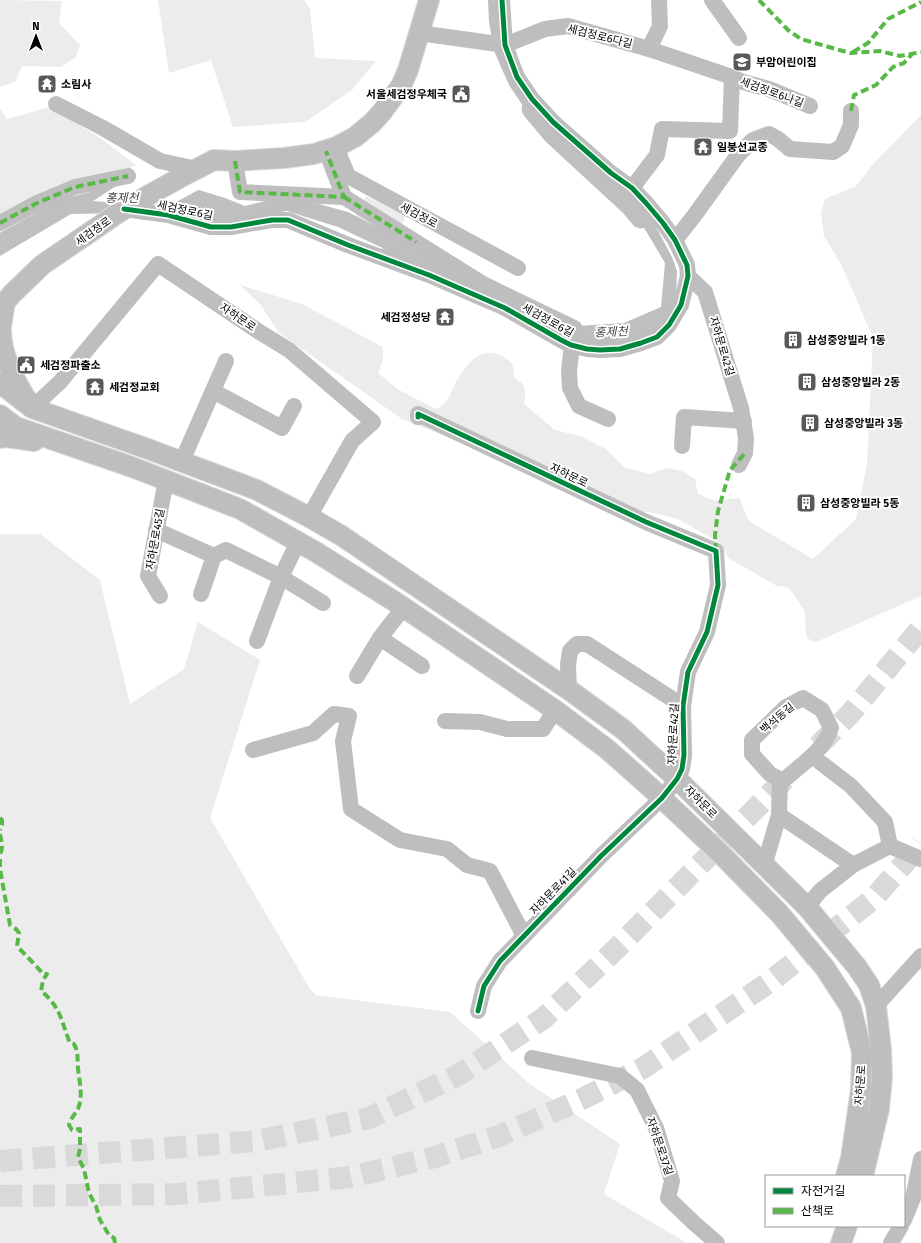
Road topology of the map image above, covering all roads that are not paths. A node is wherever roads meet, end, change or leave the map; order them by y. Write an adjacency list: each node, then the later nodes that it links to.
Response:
1 (502, 0): 7 (street, 세검정로6길)
2 (658, 0): 8 (street)
3 (712, 0): 6 (street)
4 (426, 2): 5 (main road, 세검정로)
5 (419, 33): 7 (street); 13 (main road, 세검정로)
6 (739, 38)
7 (505, 45): 8 (street, 세검정로6다길); 17 (street, 세검정로6길)
8 (649, 49): 9 (street, 세검정로6다길)
9 (732, 77): 11 (street, 세검정로6나길); 17 (street, 세검정로6나길)
10 (56, 104): 15 (street)
11 (810, 106)
12 (851, 111): 21 (street)
13 (331, 149): 14 (main road, 세검정로); 18 (street); 22 (street, 세검정로)
14 (235, 161): 15 (main road, 세검정로); 18 (street)
15 (190, 172): 19 (main road, 세검정로)
16 (128, 176): 20 (street)
17 (632, 188): 21 (street, 세검정로6길)
18 (344, 197): 25 (street)
19 (128, 207): 24 (main road, 세검정로); 25 (street, 세검정로6길)
20 (0, 223)
21 (675, 240): 23 (street, 세검정로6길)
22 (518, 268)
23 (688, 276): 25 (street, 세검정로6길); 34 (street, 자하문로42길)
24 (2, 305): 30 (main road)
25 (571, 345): 33 (street, 세검정로6길)
26 (226, 361): 28 (street)
27 (0, 383): 30 (main road, 자하문로)
28 (213, 391): 29 (street); 38 (street)
29 (294, 406)
30 (32, 408): 38 (main road, 자하문로); 41 (street, 자하문로)
31 (0, 414): 36 (main road, 자하문로)
32 (418, 418): 44 (street, 자하문로)
33 (608, 419)
34 (744, 421): 37 (street); 39 (street, 자하문로42길)
35 (0, 438): 36 (main road)
36 (70, 446): 40 (main road, 자하문로)
37 (682, 446)
38 (182, 461): 41 (main road, 자하문로)
39 (739, 465)
40 (166, 480): 42 (street, 자하문로45길); 43 (main road, 자하문로)
41 (309, 517): 55 (main road, 자하문로)
42 (156, 530): 45 (street); 48 (street, 자하문로45길)
43 (298, 542): 46 (street); 50 (main road, 자하문로)
44 (716, 551): 56 (street, 자하문로42길)
45 (214, 556): 46 (street); 47 (street)
46 (280, 577): 49 (street); 52 (street)
47 (201, 594)
48 (160, 596)
49 (323, 603)
50 (404, 607): 51 (street); 57 (main road, 자하문로)
51 (380, 638): 53 (street); 54 (street)
52 (258, 642)
53 (422, 666)
54 (357, 676)
55 (569, 690): 56 (street); 61 (main road, 자하문로)
56 (683, 706): 61 (street, 자하문로42길)
57 (555, 710): 58 (street); 63 (main road, 자하문로)
58 (445, 721)
59 (253, 750): 70 (street, 자하문로41길)
60 (812, 756): 62 (street, 백석동길); 62 (street, 백석동길); 65 (street)
61 (677, 778): 63 (street, 자하문로42길); 68 (main road, 자하문로)
62 (780, 779): 64 (street)
63 (662, 798): 70 (street, 자하문로41길); 76 (main road, 자하문로)
64 (779, 815): 67 (street); 68 (street)
65 (890, 846): 66 (street); 67 (street)
66 (921, 859)
67 (853, 865): 69 (street)
68 (765, 866): 69 (main road, 자하문로)
69 (807, 908): 72 (main road, 자하문로)
70 (524, 936): 73 (street, 자하문로41길)
71 (921, 956): 72 (street)
72 (876, 1006): 77 (main road, 자하문로)
73 (478, 1011)
74 (532, 1058): 82 (street, 자하문로37길)
75 (921, 1159): 78 (street)
76 (846, 1175)
77 (864, 1175)
78 (905, 1217)
79 (832, 1227): 83 (main road)
80 (847, 1227): 84 (main road)
81 (900, 1227): 85 (street)
82 (717, 1243)
83 (828, 1243)
84 (841, 1243)
85 (891, 1243)

